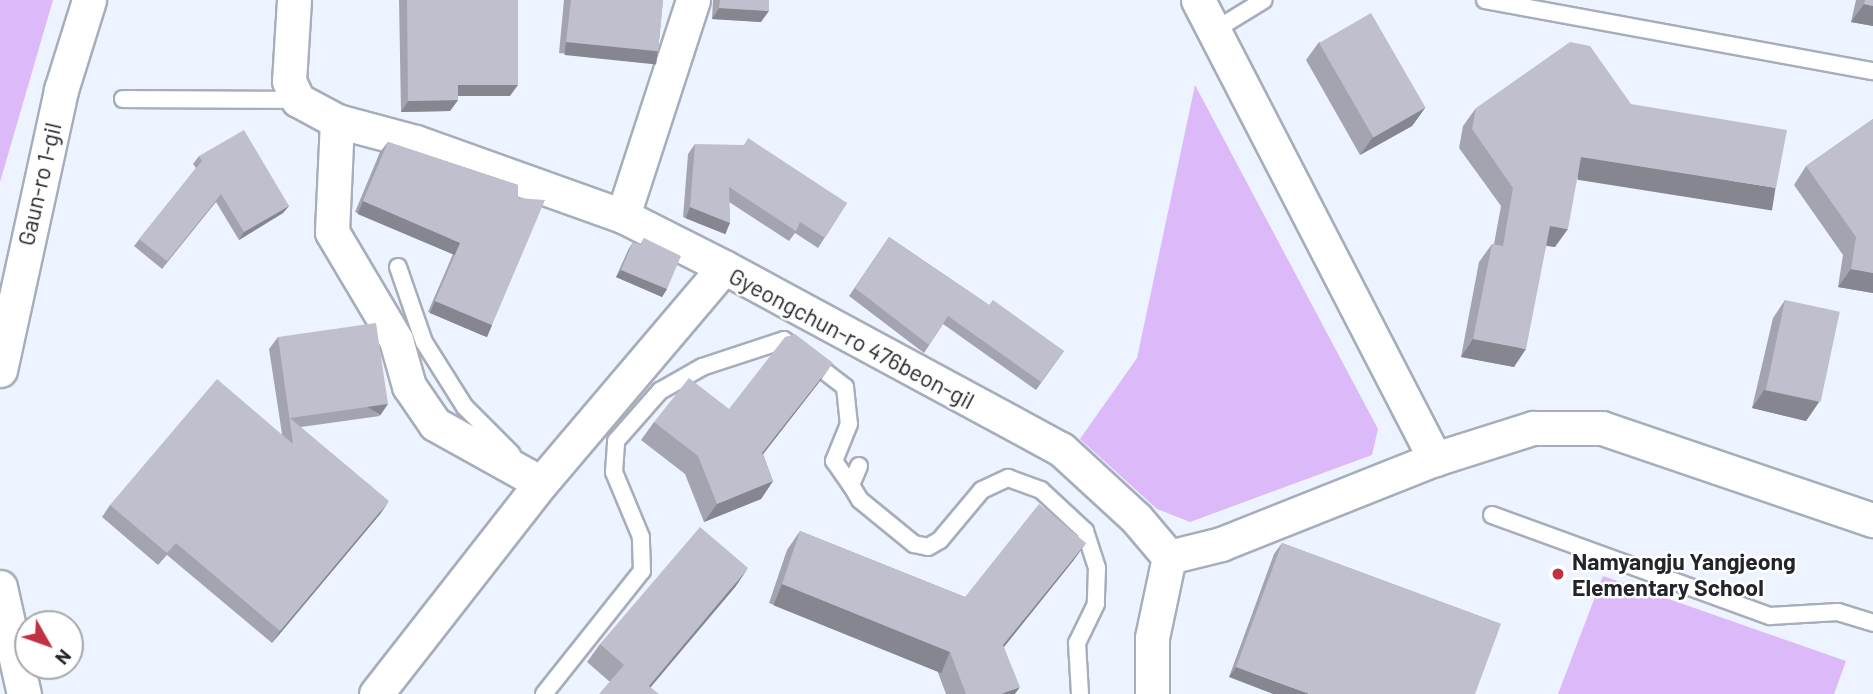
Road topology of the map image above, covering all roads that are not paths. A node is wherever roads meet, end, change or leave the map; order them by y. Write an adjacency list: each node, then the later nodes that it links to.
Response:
1 (89, 0): 15 (street, Gaun-ro 1-gil)
2 (295, 0): 10 (street)
3 (693, 0): 12 (street)
4 (1198, 0): 7 (street)
5 (1264, 0): 7 (lane)
6 (1485, 0): 8 (lane)
7 (1215, 30): 16 (street)
8 (1873, 71)
9 (123, 99): 10 (lane)
10 (298, 100): 11 (street)
11 (337, 121): 12 (street); 18 (street)
12 (623, 216): 14 (street)
13 (398, 267): 18 (lane)
14 (724, 267): 18 (street, Gyeongchun-ro 476beon-gil); 22 (street, Gyeongchun-ro 476beon-gil)
15 (0, 370)
16 (1435, 459): 21 (street); 22 (street)
17 (859, 466): 19 (lane)
18 (541, 483): 26 (street, Gyeongchun-ro 476beon-gil)
19 (851, 485): 27 (lane); 28 (lane)
20 (1492, 515): 24 (lane)
21 (1873, 520)
22 (1169, 557): 29 (street)
23 (0, 587): 25 (street)
24 (1873, 623)
25 (24, 694)
26 (376, 694)
27 (544, 694)
28 (1080, 694)
29 (1152, 694)

